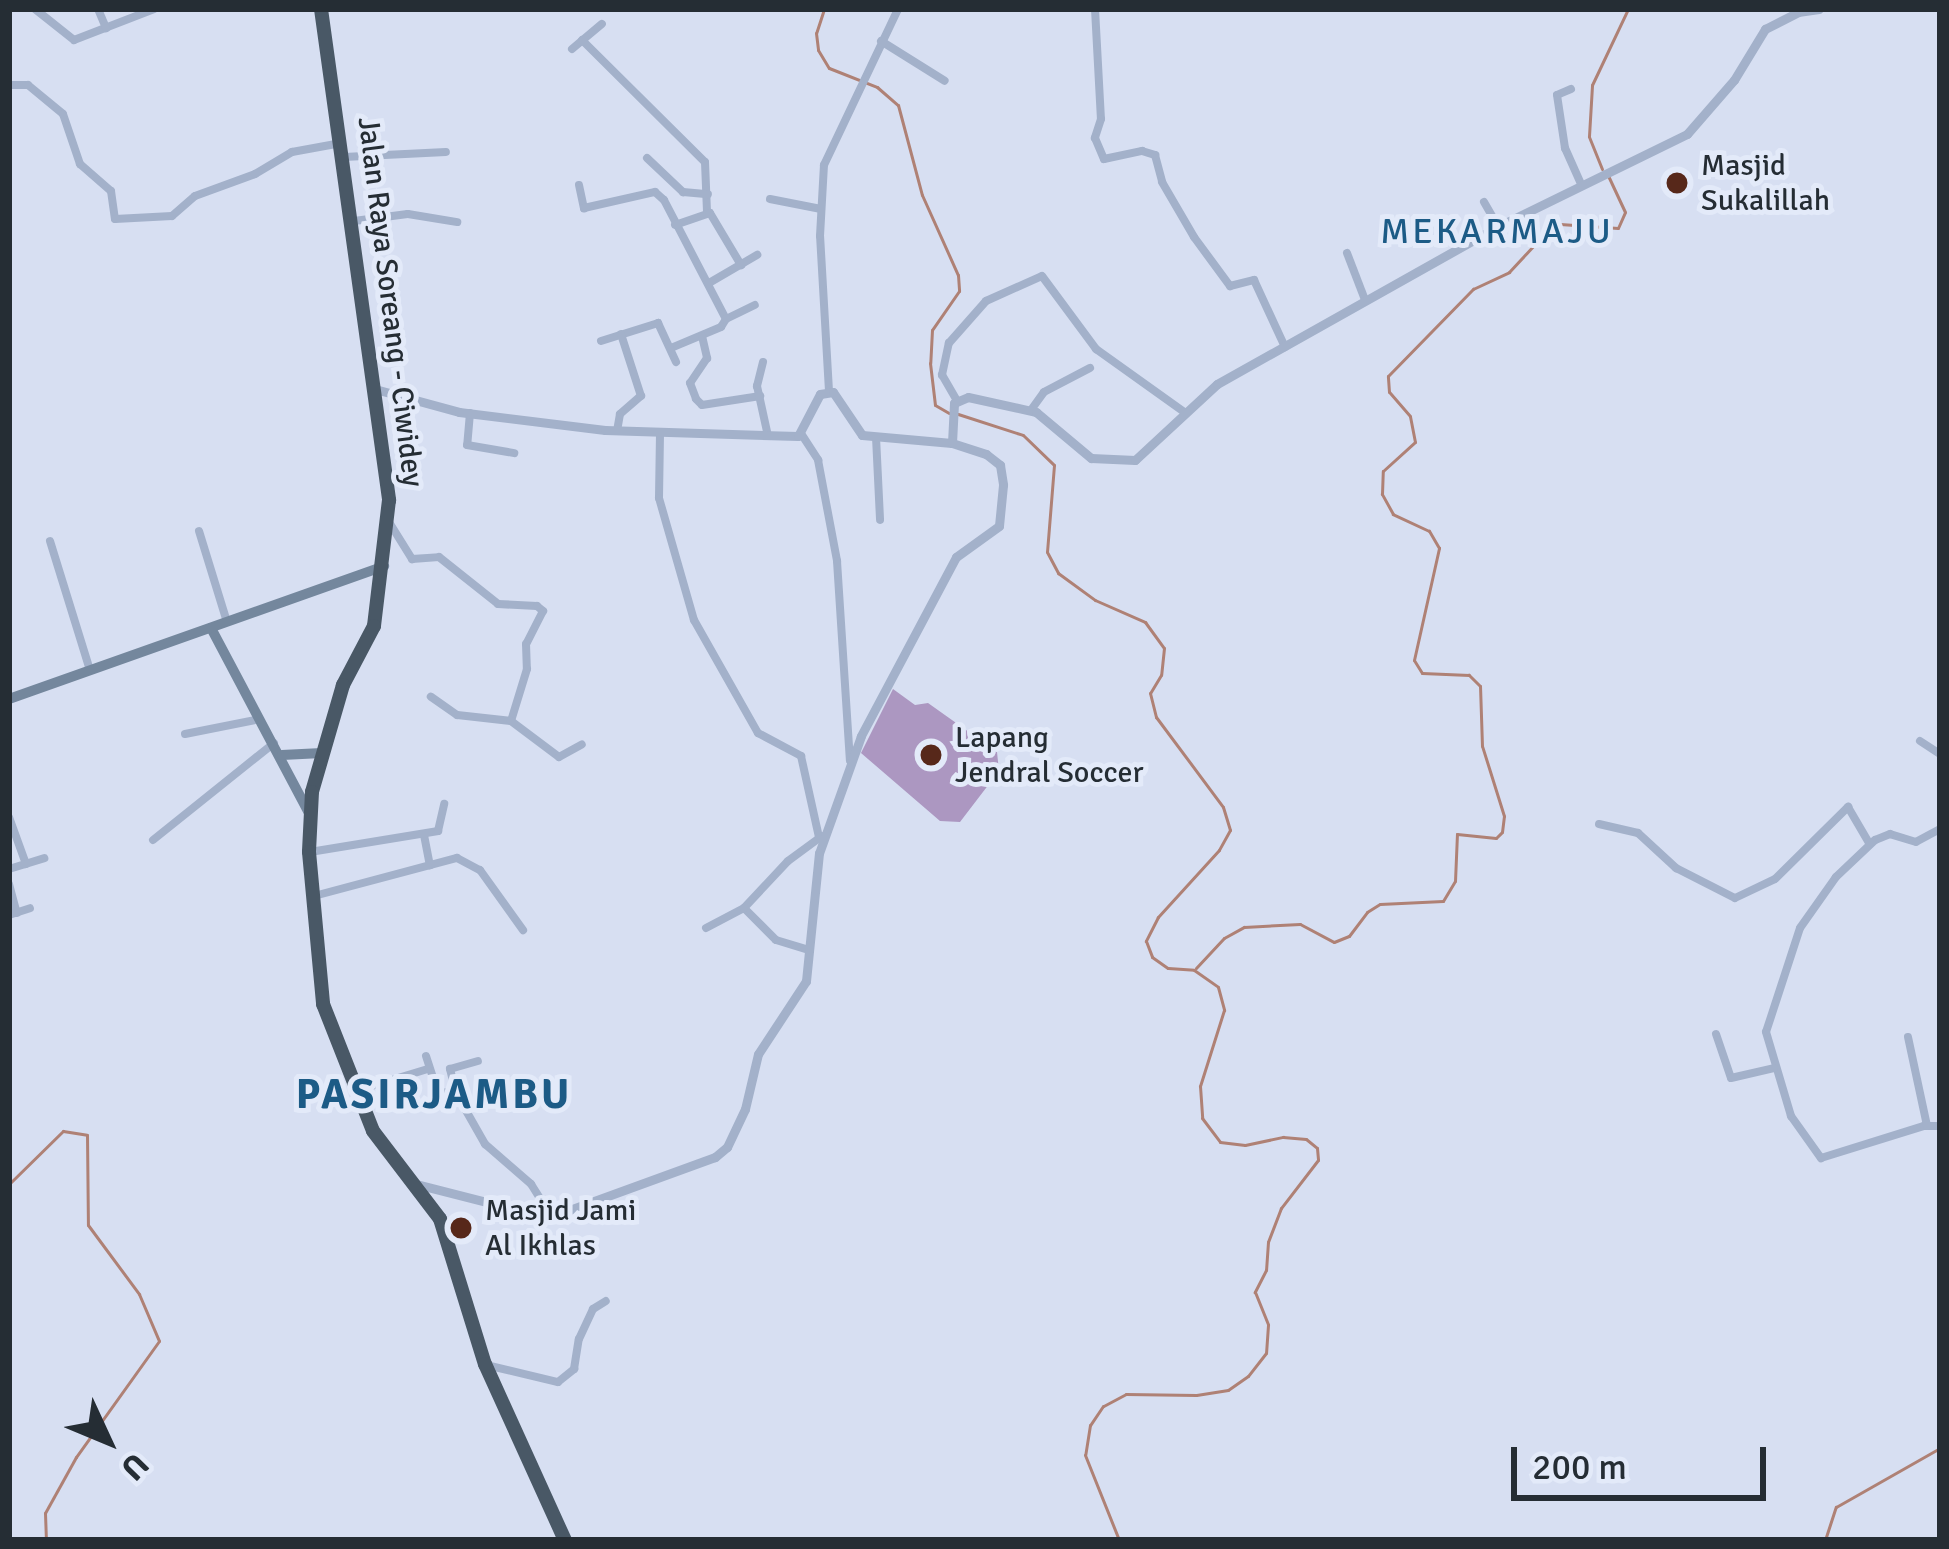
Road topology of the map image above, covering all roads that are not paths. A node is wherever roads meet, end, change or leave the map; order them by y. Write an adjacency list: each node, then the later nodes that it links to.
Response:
1 (35, 9): 10 (street)
2 (98, 9): 10 (street)
3 (154, 9): 10 (street)
4 (321, 9): 17 (highway, Jalan Raya Soreang - Ciwidey)
5 (898, 9): 12 (street)
6 (1095, 9): 43 (street)
7 (1819, 9): 8 (street)
8 (1779, 15): 21 (street)
9 (602, 23): 11 (street)
10 (106, 28)
11 (582, 40): 13 (street); 23 (street)
12 (880, 41): 14 (street); 27 (street)
13 (572, 49)
14 (945, 81)
15 (9, 85): 17 (street)
16 (1571, 89): 21 (street)
17 (343, 150): 18 (street); 29 (highway, Jalan Raya Soreang - Ciwidey)
18 (446, 152)
19 (647, 158): 20 (street)
20 (663, 173): 23 (street); 24 (street)
21 (1581, 184): 32 (street)
22 (580, 185): 24 (street)
23 (708, 194): 28 (street)
24 (660, 195): 31 (street)
25 (770, 199): 27 (street)
26 (1484, 202): 32 (street)
27 (821, 209): 49 (street)
28 (707, 212): 31 (street); 35 (street)
29 (354, 221): 30 (street); 48 (highway, Jalan Raya Soreang - Ciwidey)
30 (457, 222)
31 (675, 225): 36 (street)
32 (1498, 226): 37 (street)
33 (1347, 253): 37 (street)
34 (757, 255): 35 (street)
35 (741, 265): 36 (street)
36 (709, 283): 39 (street)
37 (1365, 300): 43 (street)
38 (754, 305): 39 (street)
39 (726, 319): 41 (street)
40 (621, 334): 42 (street); 44 (street); 55 (street)
41 (701, 336): 44 (street); 50 (street)
42 (601, 341)
43 (1285, 347): 53 (street)
44 (671, 348): 45 (street)
45 (676, 362)
46 (763, 362): 50 (street)
47 (1090, 368): 52 (street)
48 (375, 389): 54 (street); 63 (highway, Jalan Raya Soreang - Ciwidey)
49 (829, 391): 57 (street); 59 (street)
50 (760, 396): 58 (street)
51 (956, 403): 52 (street); 53 (street); 60 (street)
52 (1031, 410): 53 (street)
53 (1184, 412)
54 (470, 413): 55 (street); 61 (street)
55 (617, 431): 56 (street)
56 (660, 434): 58 (street); 88 (street)
57 (802, 435): 58 (street); 81 (street)
58 (768, 436)
59 (876, 437): 60 (street); 62 (street)
60 (952, 443): 81 (street)
61 (514, 453)
62 (880, 520)
63 (389, 522): 66 (highway, Jalan Raya Soreang - Ciwidey); 73 (street)
64 (199, 531): 67 (street)
65 (50, 541): 69 (street)
66 (384, 566): 67 (main road); 78 (highway, Jalan Raya Soreang - Ciwidey)
67 (226, 622): 68 (main road)
68 (211, 628): 69 (main road); 72 (main road)
69 (90, 670): 71 (main road)
70 (431, 697): 73 (street)
71 (9, 699)
72 (261, 718): 74 (street); 76 (main road)
73 (511, 721): 77 (street)
74 (184, 734)
75 (1920, 741): 80 (street)
76 (275, 742): 79 (main road); 89 (street)
77 (582, 744)
78 (322, 753): 79 (main road); 83 (highway, Jalan Raya Soreang - Ciwidey)
79 (282, 754): 83 (main road)
80 (1940, 754)
81 (851, 763): 88 (street)
82 (444, 803): 87 (street)
83 (309, 813): 91 (highway, Jalan Raya Soreang - Ciwidey)
84 (10, 821): 93 (street)
85 (1599, 824): 90 (street)
86 (1940, 830): 90 (street)
87 (424, 835): 91 (street); 94 (street)
88 (821, 837): 99 (street); 103 (street)
89 (153, 840)
90 (1871, 844): 108 (street)
91 (309, 852): 97 (highway, Jalan Raya Soreang - Ciwidey)
92 (44, 858): 93 (street)
93 (26, 863): 95 (street)
94 (430, 865): 97 (street); 102 (street)
95 (9, 869)
96 (9, 884): 100 (street)
97 (313, 896): 110 (highway, Jalan Raya Soreang - Ciwidey)
98 (30, 908): 100 (street)
99 (744, 908): 101 (street); 103 (street)
100 (13, 914)
101 (706, 928)
102 (524, 930)
103 (809, 950): 115 (street)
104 (1716, 1034): 108 (street)
105 (1908, 1037): 112 (street)
106 (426, 1056): 109 (street)
107 (478, 1061): 111 (street)
108 (1774, 1068): 112 (street)
109 (428, 1070): 110 (street); 111 (street)
110 (354, 1092): 114 (highway, Jalan Raya Soreang - Ciwidey)
111 (456, 1093): 115 (street)
112 (1927, 1126): 113 (street)
113 (1940, 1126)
114 (415, 1184): 115 (street); 117 (highway, Jalan Raya Soreang - Ciwidey)
115 (549, 1212)
116 (606, 1301): 117 (street)
117 (485, 1364): 118 (highway, Jalan Raya Soreang - Ciwidey)
118 (566, 1540)

